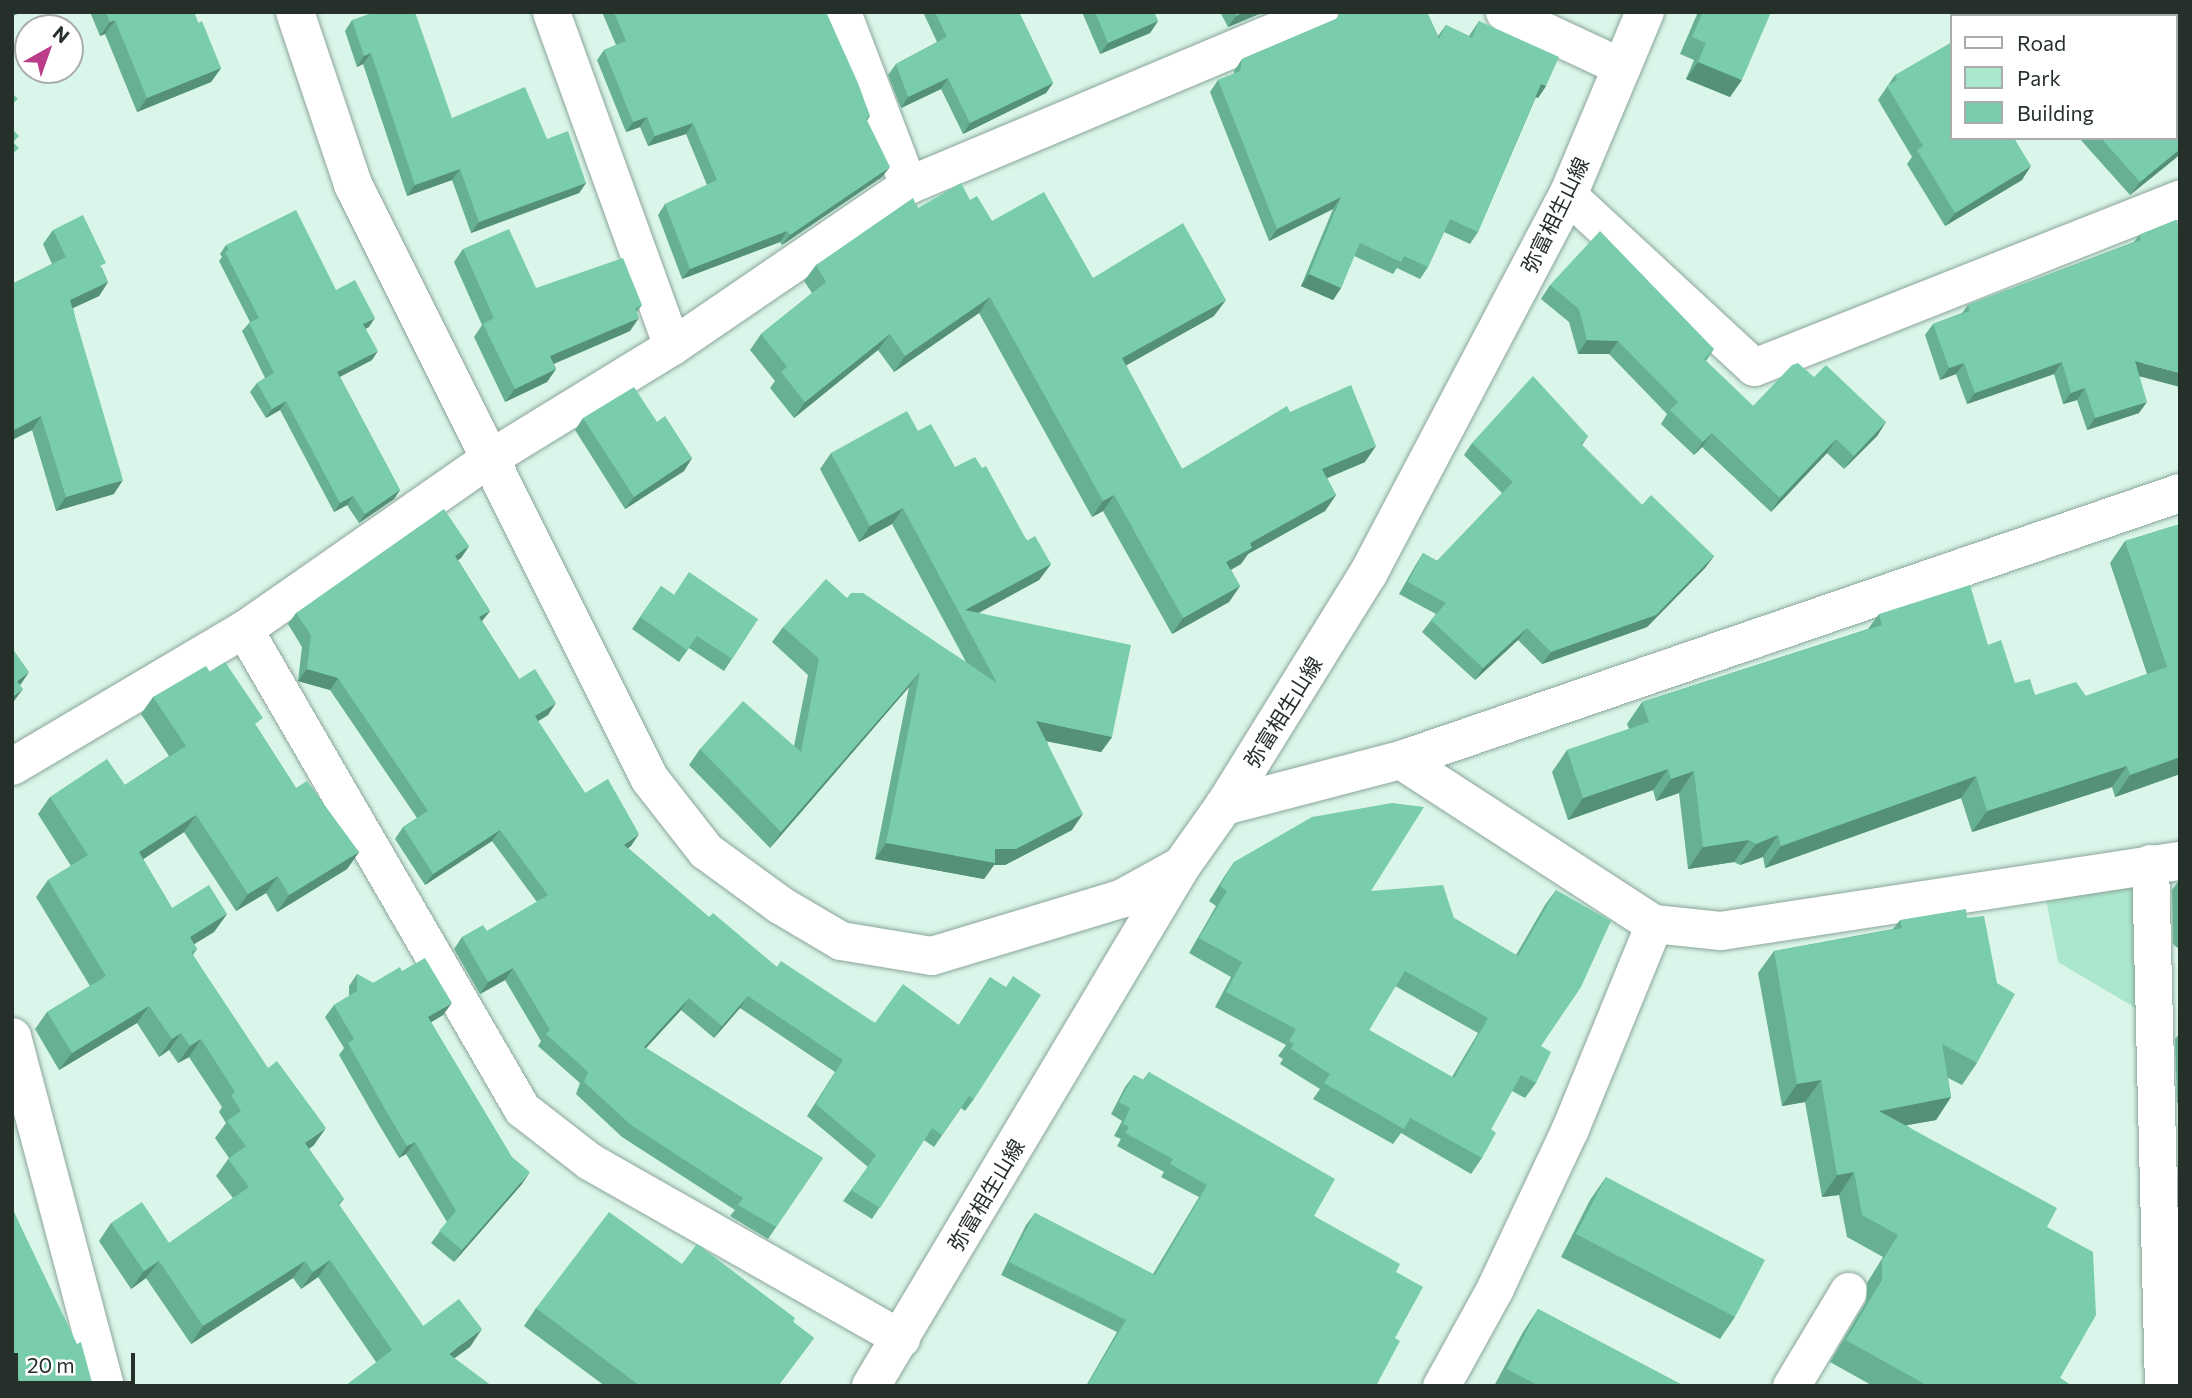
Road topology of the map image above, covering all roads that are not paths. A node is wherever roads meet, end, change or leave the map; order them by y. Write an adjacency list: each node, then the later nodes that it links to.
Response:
1 (295, 12): 12 (street)
2 (551, 12): 11 (street)
3 (842, 12): 8 (street)
4 (1319, 12): 8 (street)
5 (1504, 12): 7 (street)
6 (1645, 12): 7 (street, 弥富相生山線)
7 (1622, 67): 9 (street, 弥富相生山線)
8 (908, 185): 11 (street)
9 (1568, 194): 10 (street); 17 (street, 弥富相生山線)
10 (2180, 198)
11 (672, 346): 12 (street)
12 (491, 457): 14 (street); 19 (street)
13 (2180, 493): 15 (street)
14 (244, 629): 16 (street); 23 (street)
15 (1401, 761): 17 (street); 20 (street)
16 (12, 766)
17 (1224, 806): 19 (street, 弥富相生山線)
18 (2165, 862): 20 (street); 28 (street)
19 (1182, 865): 23 (street, 弥富相生山線)
20 (1654, 924): 26 (street)
21 (12, 1036): 24 (street)
22 (1848, 1291): 27 (street)
23 (901, 1338): 25 (street, 弥富相生山線)
24 (105, 1386)
25 (871, 1386)
26 (1441, 1386)
27 (1791, 1386)
28 (2163, 1386)

